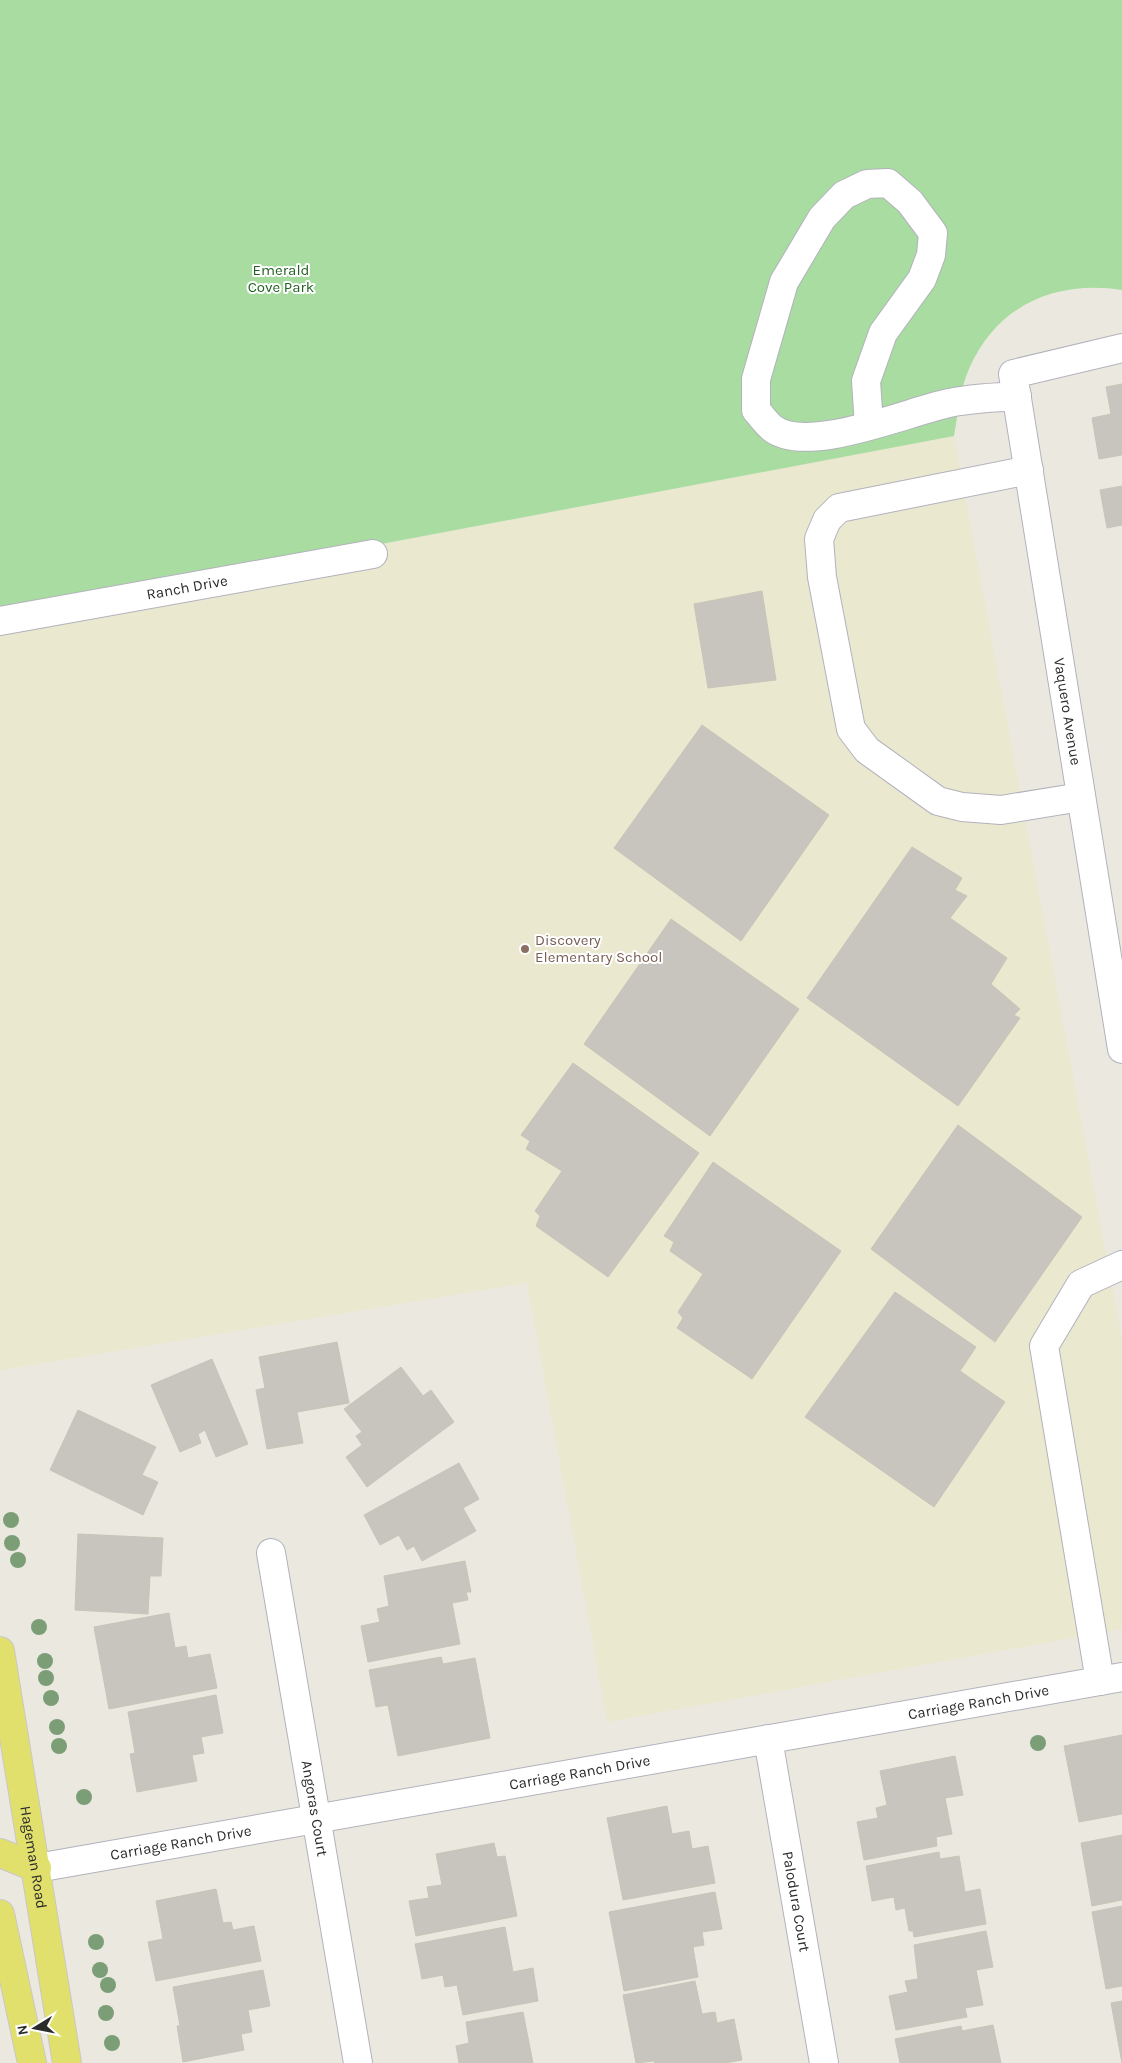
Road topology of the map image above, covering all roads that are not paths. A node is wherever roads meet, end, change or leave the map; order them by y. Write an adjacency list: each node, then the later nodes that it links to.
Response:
1 (1122, 348): 2 (street)
2 (1015, 384): 3 (street); 4 (street, Vaquero Avenue)
3 (869, 426): 3 (street)
4 (1029, 470): 7 (street, Vaquero Avenue); 7 (street)
5 (373, 554): 6 (street, Ranch Drive)
6 (0, 621)
7 (1082, 796): 8 (street, Vaquero Avenue)
8 (1122, 1049)
9 (1122, 1265): 12 (street)
10 (271, 1553): 14 (street, Angoras Court)
11 (0, 1651): 16 (main road, Hageman Road)
12 (1111, 1679): 13 (street, Carriage Ranch Drive)
13 (768, 1739): 14 (street, Carriage Ranch Drive); 21 (street, Palodura Court)
14 (316, 1819): 16 (street, Carriage Ranch Drive); 20 (street, Angoras Court)
15 (0, 1853): 16 (main road)
16 (37, 1868): 19 (main road, Hageman Road)
17 (0, 1914): 18 (main road)
18 (32, 2063)
19 (67, 2063)
20 (358, 2063)
21 (824, 2063)

